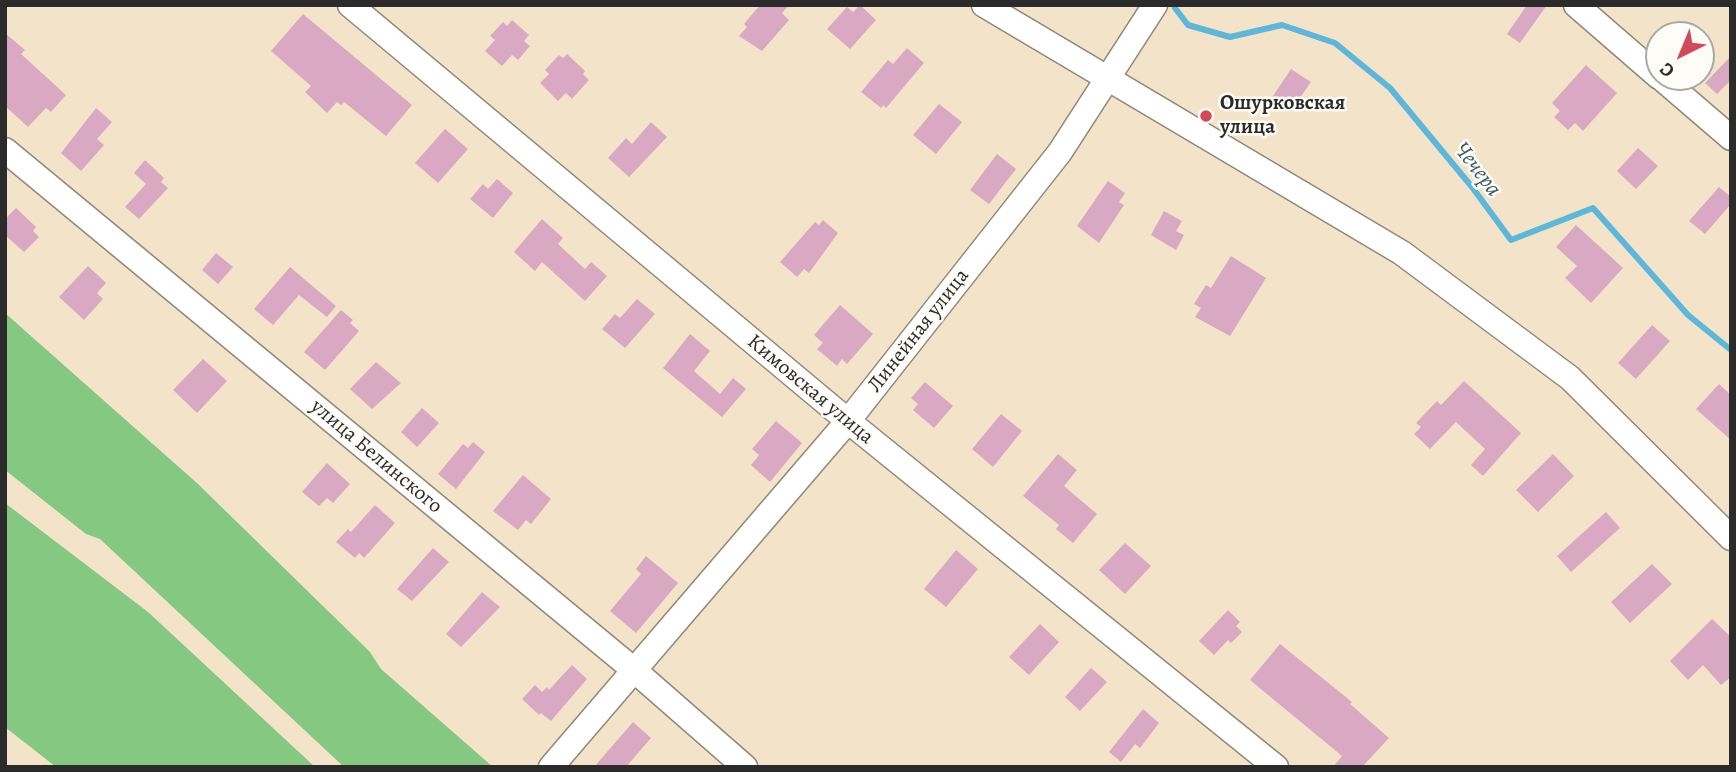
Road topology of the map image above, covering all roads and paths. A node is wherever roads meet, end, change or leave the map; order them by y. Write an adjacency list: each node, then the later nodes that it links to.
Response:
1 (351, 5): 10 (street, Кимовская улица)
2 (984, 5): 6 (street)
3 (1155, 5): 6 (street, Линейная улица)
4 (1576, 5): 5 (street)
5 (1645, 65)
6 (1109, 78): 10 (street, Линейная улица); 11 (street)
7 (1676, 91): 8 (street)
8 (1731, 138)
9 (5, 150): 12 (street, улица Белинского)
10 (848, 421): 12 (street, Линейная улица); 15 (street, Кимовская улица)
11 (1731, 538)
12 (634, 670): 13 (street, Линейная улица); 14 (street, улица Белинского)
13 (551, 767)
14 (745, 767)
15 (1276, 767)

